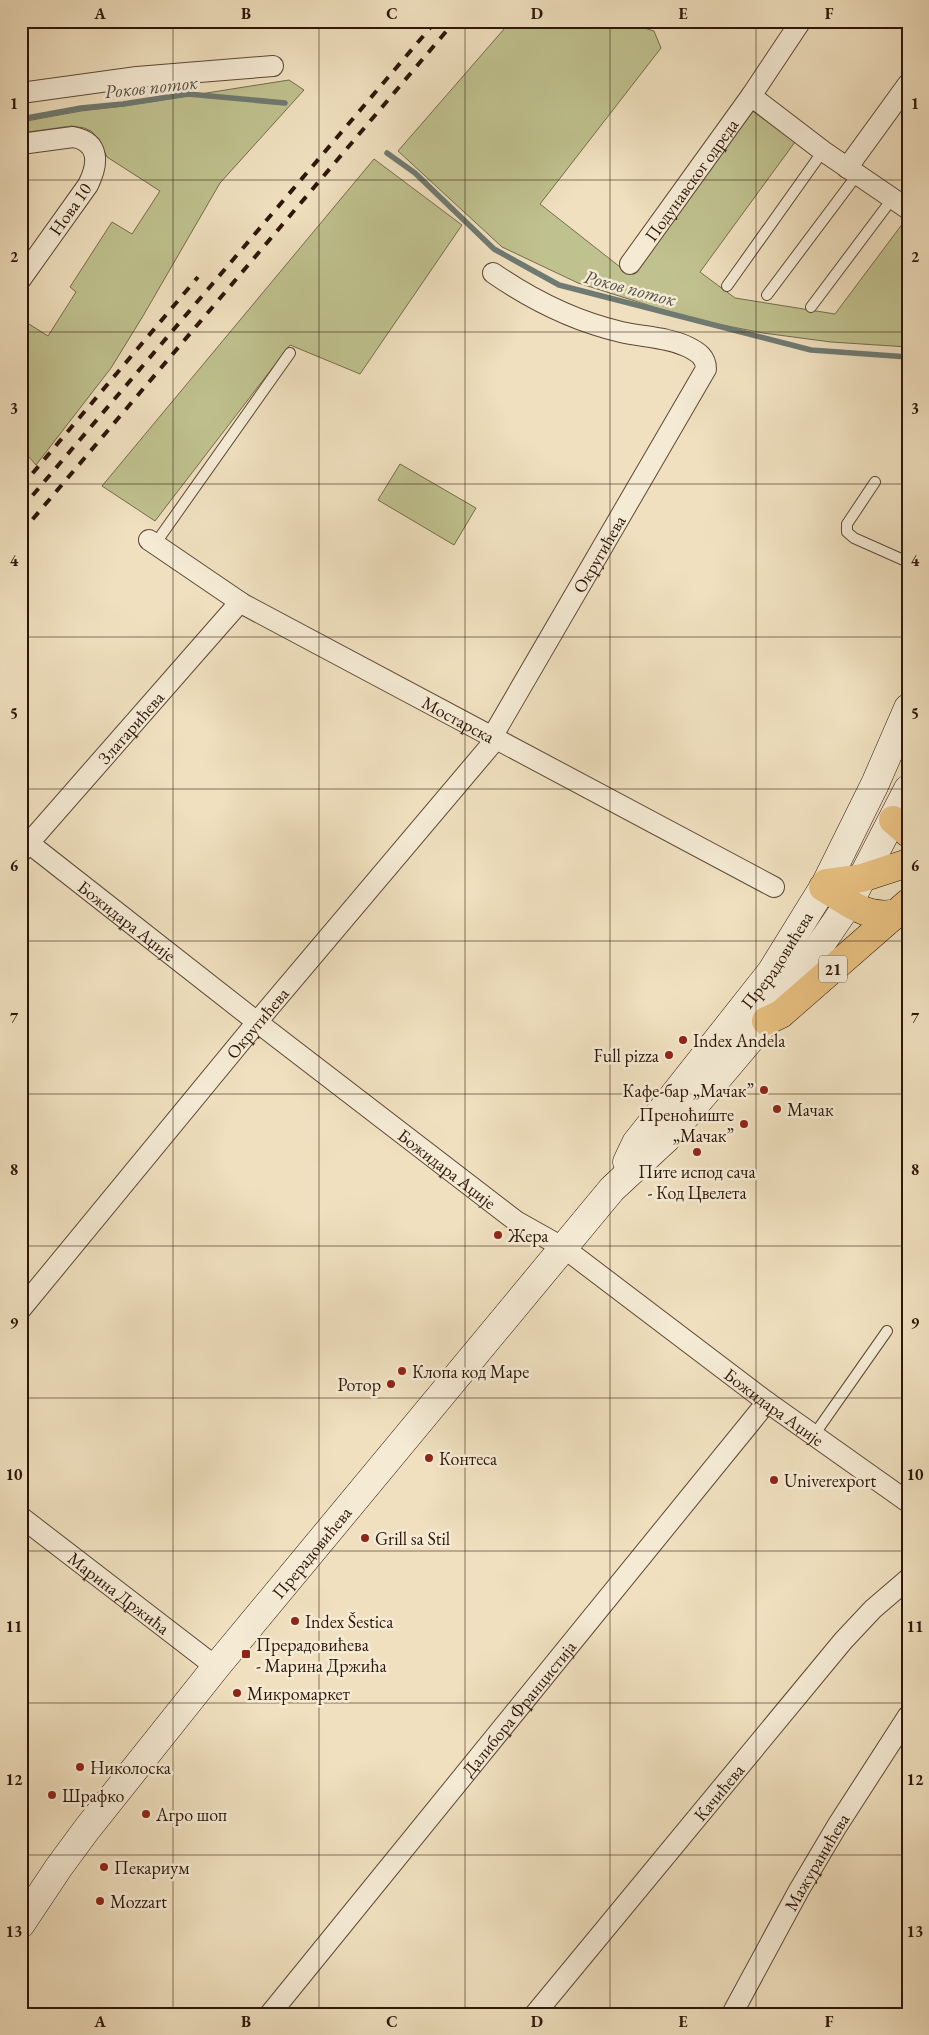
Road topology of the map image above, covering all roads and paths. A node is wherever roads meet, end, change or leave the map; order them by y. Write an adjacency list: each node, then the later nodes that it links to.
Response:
1 (801, 21): 5 (street, Подунавског одреда)
2 (273, 66): 4 (street)
3 (908, 84): 8 (street)
4 (21, 93)
5 (751, 96): 7 (street); 10 (street, Подунавског одреда)
6 (21, 144): 12 (street, Нова 10)
7 (823, 151): 8 (street); 13 (lane)
8 (852, 172): 9 (street); 14 (lane)
9 (900, 204): 15 (lane)
10 (630, 264)
11 (493, 273): 22 (street, Округићева)
12 (21, 279)
13 (727, 286)
14 (767, 295)
15 (811, 307)
16 (290, 353): 18 (lane)
17 (875, 482): 19 (lane)
18 (152, 542): 20 (street, Мостарска)
19 (908, 562)
20 (240, 602): 22 (street, Мостарска); 25 (street, Златарићева)
21 (908, 708): 28 (main road, Прерадовићева)
22 (494, 738): 29 (street, Мостарска); 33 (street, Округићева)
23 (908, 789): 24 (main road, Прерадовићева)
24 (900, 826): 27 (main road, Прерадовићева)
25 (24, 844): 33 (street, Божидара Аџије)
26 (908, 862): 27 (main road)
27 (862, 878): 28 (main road); 30 (main road, Прерадовићева)
28 (824, 885): 30 (main road); 34 (main road, Прерадовићева)
29 (774, 887)
30 (849, 903): 31 (main road); 32 (main road, Прерадовићева)
31 (903, 908): 32 (main road, 21)
32 (766, 1021): 34 (main road, Прерадовићева)
33 (257, 1022): 35 (street, Божидара Аџије); 36 (street, Округићева)
34 (612, 1189): 35 (main road, Прерадовићева)
35 (564, 1248): 38 (street, Божидара Аџије); 43 (main road, Прерадовићева)
36 (21, 1309)
37 (887, 1331): 39 (lane)
38 (767, 1402): 39 (street, Божидара Аџије); 46 (street, Далибора Францистија)
39 (814, 1435): 40 (street, Божидара Аџије)
40 (908, 1502)
41 (21, 1517): 43 (street, Марина Држића)
42 (908, 1579): 47 (street, Качићева)
43 (216, 1668): 45 (main road, Прерадовићева)
44 (908, 1716): 48 (street, Мажуранићева)
45 (21, 1924)
46 (270, 2014)
47 (535, 2014)
48 (732, 2014)

